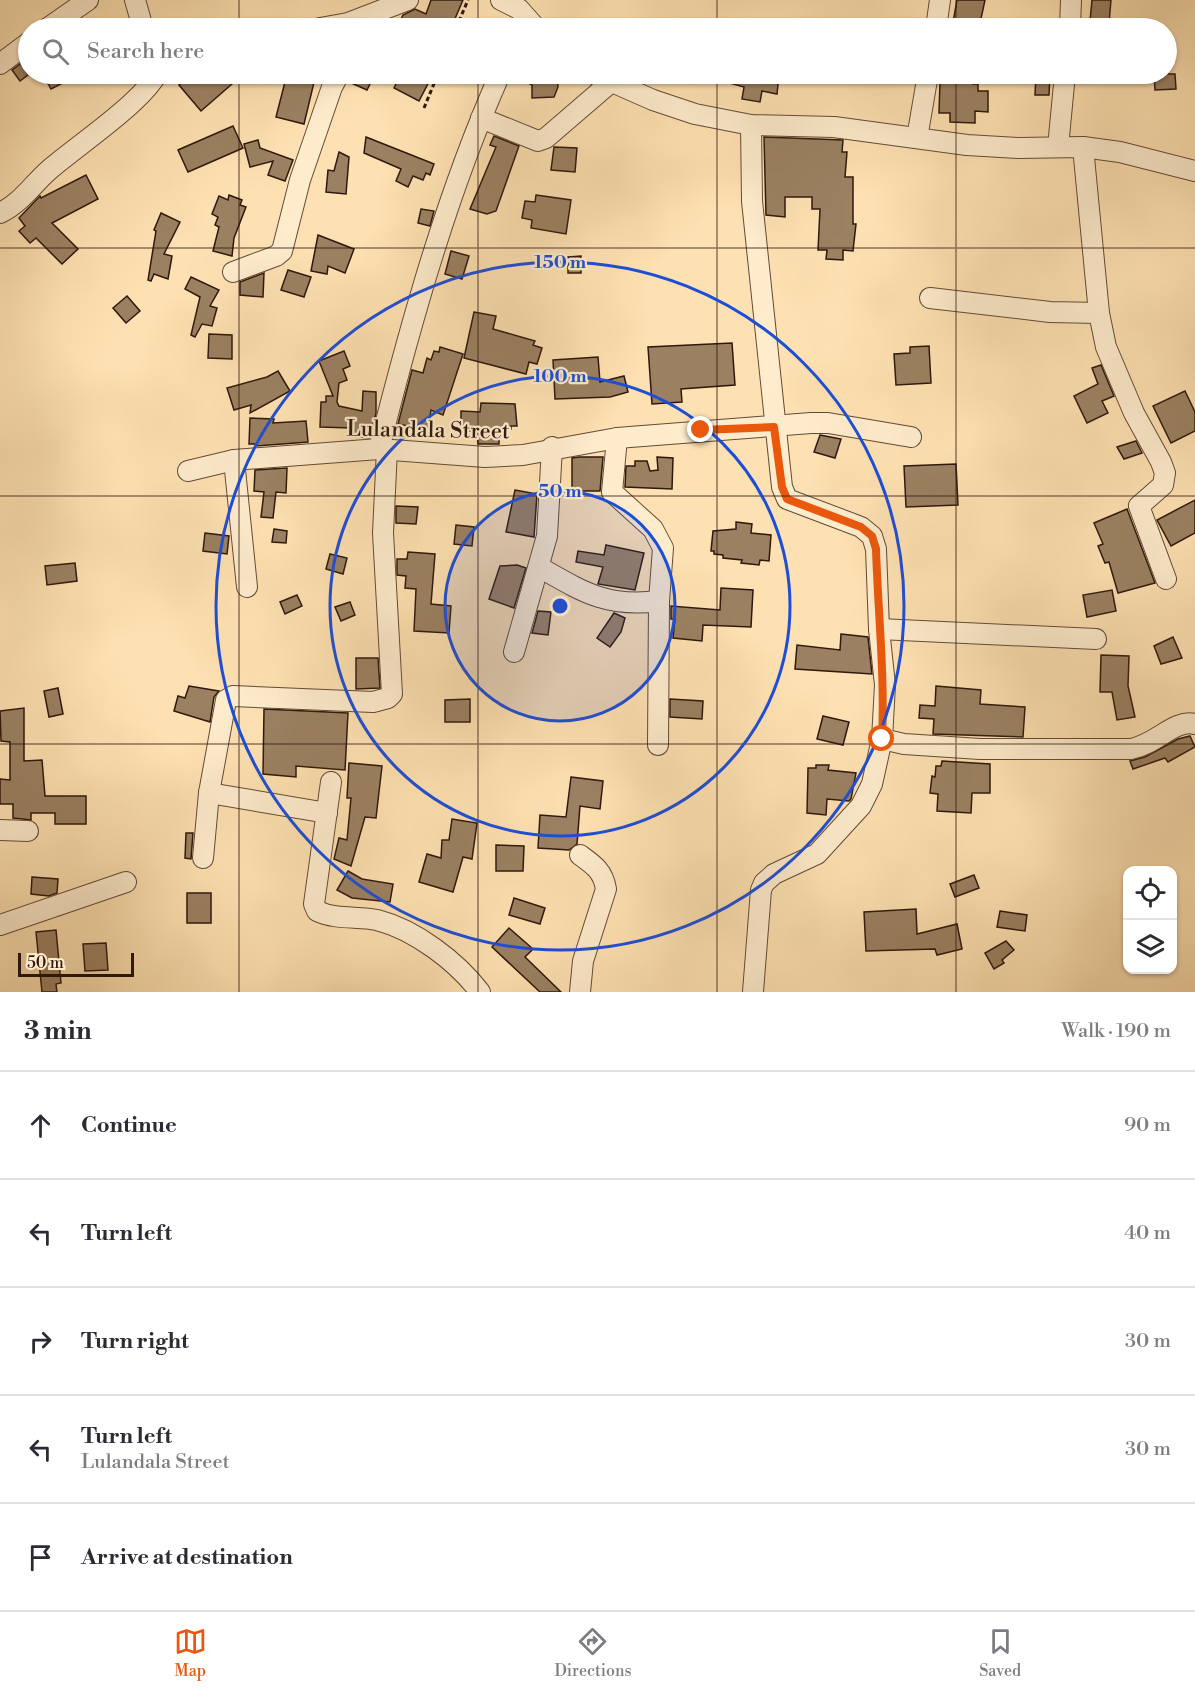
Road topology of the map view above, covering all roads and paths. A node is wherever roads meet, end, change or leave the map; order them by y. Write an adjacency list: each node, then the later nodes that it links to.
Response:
1 (88, 0): 9 (street)
2 (135, 0): 10 (street)
3 (408, 0): 11 (street)
4 (468, 0): 12 (path)
5 (501, 0): 8 (street)
6 (940, 0): 13 (street)
7 (1071, 0): 14 (street)
8 (525, 16)
9 (62, 18)
10 (140, 18)
11 (376, 18)
12 (460, 18)
13 (937, 18)
14 (1070, 18)
15 (18, 50): 16 (street)
16 (0, 64)
17 (150, 84): 32 (street)
18 (334, 84): 33 (street)
19 (434, 84): 25 (path)
20 (496, 84): 26 (street)
21 (596, 84): 26 (street)
22 (618, 84): 27 (street)
23 (926, 84): 28 (street)
24 (1064, 84): 29 (street)
25 (424, 108)
26 (481, 118): 40 (street)
27 (751, 125): 28 (street); 36 (street)
28 (917, 138): 29 (street)
29 (1058, 147): 30 (street)
30 (1083, 147): 31 (street); 35 (street)
31 (1195, 171)
32 (0, 213)
33 (233, 272)
34 (930, 298): 35 (street)
35 (1099, 313): 44 (street)
36 (774, 427): 37 (street, Lulandala Street); 38 (street, Lulandala Street); 47 (street)
37 (911, 437)
38 (617, 438): 39 (street, Lulandala Street); 46 (street)
39 (552, 447): 40 (street, Lulandala Street); 43 (street)
40 (383, 449): 41 (street, Lulandala Street); 54 (street)
41 (234, 460): 42 (street, Lulandala Street); 45 (street)
42 (188, 471)
43 (539, 567): 46 (street); 49 (street)
44 (1166, 579)
45 (247, 587)
46 (659, 601): 52 (street)
47 (879, 629): 48 (street); 51 (street)
48 (1096, 639)
49 (514, 652)
50 (1195, 724): 51 (street)
51 (882, 739): 64 (street)
52 (658, 745)
53 (331, 782): 55 (street)
54 (209, 793): 55 (street); 59 (street)
55 (327, 813): 62 (street)
56 (0, 830): 57 (street)
57 (28, 831)
58 (580, 855): 63 (street)
59 (204, 858)
60 (126, 882): 61 (street)
61 (0, 925)
62 (480, 992)
63 (580, 992)
64 (753, 992)

